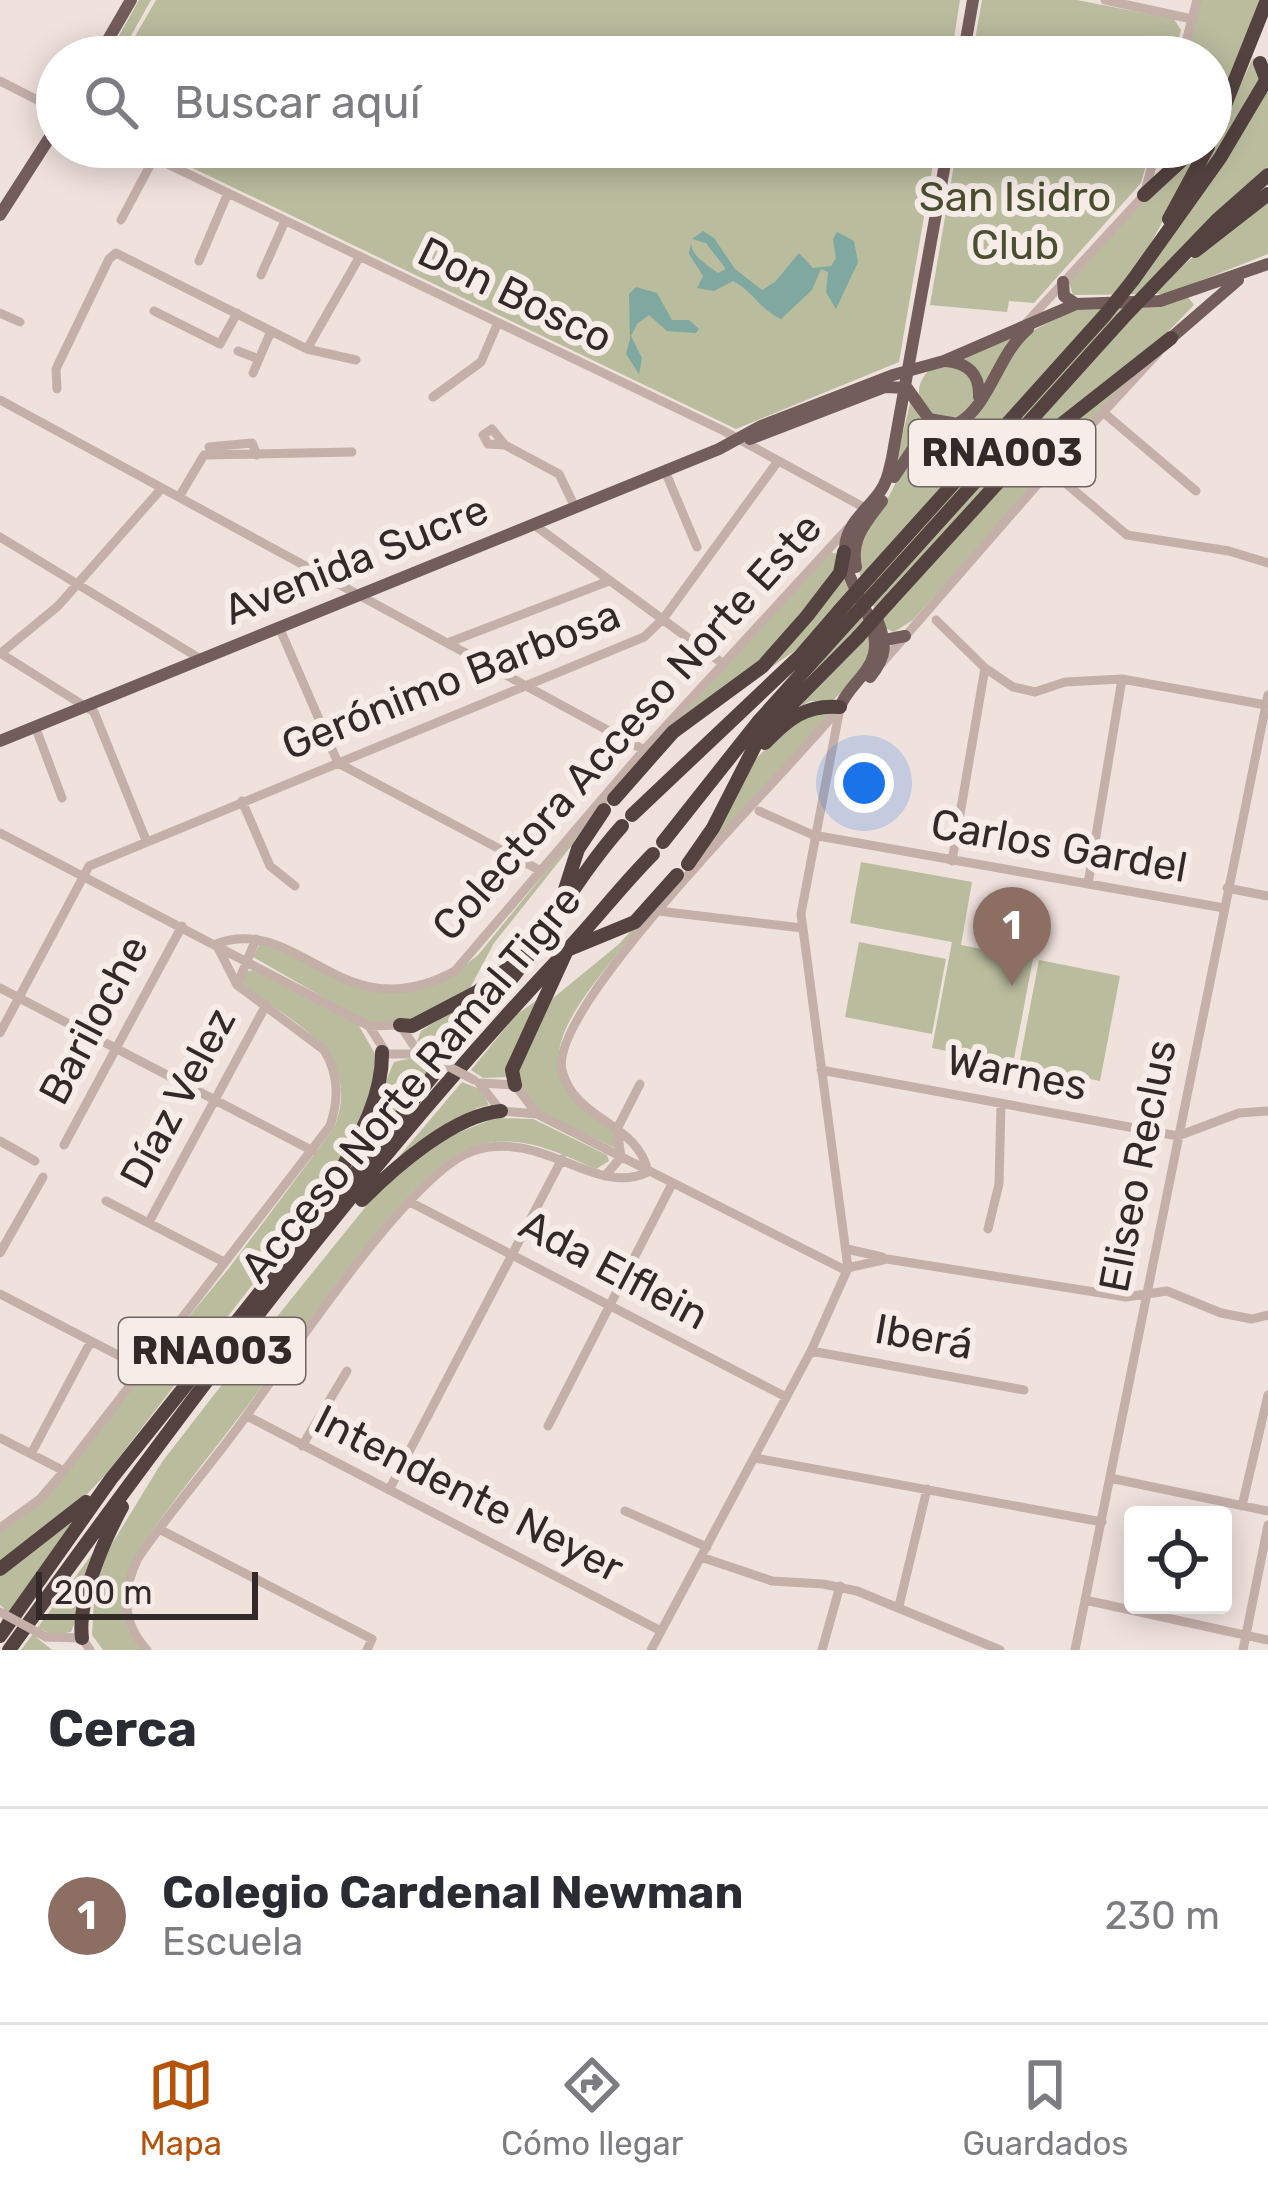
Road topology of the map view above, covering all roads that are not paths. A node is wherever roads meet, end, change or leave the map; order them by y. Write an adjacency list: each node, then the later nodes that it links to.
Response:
1 (131, 0): 8 (main road)
2 (973, 0): 9 (main road)
3 (1105, 0): 6 (street)
4 (1197, 0): 6 (street)
5 (1267, 0): 7 (highway)
6 (1192, 19): 10 (street)
7 (1259, 28): 12 (highway, bridge); 13 (highway)
8 (110, 36)
9 (967, 36)
10 (1188, 36)
11 (0, 81): 14 (street)
12 (1268, 81): 15 (highway, Acceso Norte Ramal Tigre / RNA003)
13 (1232, 91)
14 (36, 99)
15 (1232, 139)
16 (36, 159): 28 (main road)
17 (149, 168): 29 (street)
18 (175, 168): 25 (street, Don Bosco)
19 (945, 168): 56 (main road)
20 (1151, 168): 27 (street)
21 (1173, 168): 27 (highway)
22 (1196, 168): 32 (highway)
23 (1213, 168): 32 (highway, Acceso Norte Ramal Tigre / RNA003)
24 (1268, 176): 35 (highway, Acceso Norte Ramal Tigre / RNA003)
25 (228, 193): 30 (street, Don Bosco); 33 (street)
26 (1268, 194): 35 (highway)
27 (1144, 195): 37 (street)
28 (0, 215)
29 (121, 220)
30 (285, 221): 31 (street, Don Bosco); 36 (street)
31 (360, 256): 46 (street, Don Bosco); 50 (street)
32 (1148, 260): 84 (highway, Acceso Norte Ramal Tigre / RNA003, bridge)
33 (199, 261)
34 (1265, 266): 38 (main road); 40 (main road)
35 (1166, 272): 84 (highway, Acceso Norte Ramal Tigre / RNA003, bridge)
36 (262, 274)
37 (1063, 282): 39 (main road); 47 (street)
38 (1182, 295): 39 (main road); 40 (main road)
39 (1076, 304): 44 (main road)
40 (1200, 310): 49 (main road)
41 (154, 311): 43 (street)
42 (0, 313): 45 (street)
43 (237, 314): 48 (street); 57 (street)
44 (1044, 319): 47 (main road); 60 (main road)
45 (20, 322)
46 (497, 325): 58 (street); 63 (street, Don Bosco)
47 (1020, 328): 54 (main road)
48 (272, 331): 50 (street); 52 (street)
49 (1171, 338): 61 (street); 91 (highway, bridge)
50 (307, 349): 53 (street)
51 (238, 351): 52 (street)
52 (259, 359): 55 (street)
53 (356, 360)
54 (938, 363): 56 (main road); 60 (main road)
55 (253, 373)
56 (910, 386): 62 (main road); 63 (main road, Avenida Sucre); 75 (main road)
57 (57, 389)
58 (433, 397)
59 (0, 400): 71 (street)
60 (979, 404): 62 (main road)
61 (1104, 413): 69 (street); 72 (street)
62 (951, 425): 84 (main road)
63 (737, 440): 68 (street, Don Bosco); 70 (main road, Avenida Sucre)
64 (505, 445): 74 (street)
65 (209, 446): 67 (street)
66 (352, 452): 67 (street)
67 (257, 455): 73 (street)
68 (778, 460): 75 (street, Don Bosco); 88 (street, Gerónimo Barbosa)
69 (1050, 470): 81 (street); 92 (street)
70 (664, 471): 74 (main road, Avenida Sucre); 79 (street)
71 (162, 488): 73 (street); 85 (street)
72 (1196, 490)
73 (179, 497): 86 (street)
74 (575, 507): 76 (main road, Avenida Sucre)
75 (866, 508): 77 (main road)
76 (533, 524): 83 (street); 86 (main road, Avenida Sucre)
77 (851, 524): 80 (main road); 96 (street, Colectora Acceso Norte Este)
78 (0, 537): 85 (street)
79 (697, 547)
80 (844, 552): 82 (highway); 84 (main road)
81 (1268, 563)
82 (835, 579): 84 (highway); 127 (highway)
83 (609, 581): 88 (street); 93 (street)
84 (866, 581): 87 (highway, Acceso Norte Ramal Tigre / RNA003, bridge); 91 (main road)
85 (78, 582): 94 (street); 95 (street)
86 (358, 596): 90 (main road, Avenida Sucre); 93 (street)
87 (844, 616): 127 (highway, Acceso Norte Ramal Tigre / RNA003); 133 (highway, Acceso Norte Ramal Tigre / RNA003)
88 (663, 620): 96 (street); 100 (street, Gerónimo Barbosa)
89 (936, 620): 98 (street)
90 (279, 627): 95 (main road, Avenida Sucre); 110 (street)
91 (872, 636): 92 (main road); 97 (main road); 103 (main road); 111 (highway)
92 (905, 637): 97 (street)
93 (450, 642): 100 (street)
94 (0, 653): 102 (street)
95 (200, 658): 102 (main road, Avenida Sucre)
96 (722, 663): 108 (street, Colectora Acceso Norte Este)
97 (882, 663): 103 (main road)
98 (985, 668): 99 (street); 118 (street)
99 (1123, 679): 101 (street); 121 (street)
100 (528, 685): 108 (street); 110 (street, Gerónimo Barbosa)
101 (1267, 700): 109 (street, Eliseo Reclus)
102 (86, 705): 104 (main road, Avenida Sucre); 117 (street)
103 (840, 707): 105 (street); 106 (street); 111 (highway)
104 (35, 726): 107 (main road, Avenida Sucre); 112 (street)
105 (817, 736): 106 (street); 126 (street)
106 (833, 741): 116 (street)
107 (0, 742)
108 (644, 750): 119 (street, Colectora Acceso Norte Este)
109 (1262, 755): 123 (street, Eliseo Reclus)
110 (338, 763): 113 (street, Gerónimo Barbosa); 119 (street)
111 (742, 770): 133 (highway)
112 (62, 798)
113 (242, 801): 117 (street, Gerónimo Barbosa); 122 (street)
114 (758, 811): 116 (street, Carlos Gardel)
115 (0, 833): 120 (street)
116 (813, 835): 118 (street, Carlos Gardel); 129 (street)
117 (146, 840): 120 (street, Gerónimo Barbosa)
118 (952, 861): 121 (street, Carlos Gardel)
119 (541, 871): 131 (street, Colectora Acceso Norte Este)
120 (82, 875): 128 (street); 137 (street)
121 (1088, 884): 125 (street, Carlos Gardel)
122 (295, 886)
123 (1227, 888): 124 (street, Carlos Gardel); 125 (street, Eliseo Reclus)
124 (1268, 896)
125 (1224, 908): 155 (street, Eliseo Reclus)
126 (658, 911): 129 (street); 154 (street)
127 (557, 916): 130 (highway, Acceso Norte Ramal Tigre / RNA003)
128 (182, 926): 132 (street); 142 (street, Bariloche)
129 (802, 928): 145 (street)
130 (544, 937): 140 (highway); 169 (highway, Acceso Norte Ramal Tigre / RNA003)
131 (256, 939): 132 (street); 134 (street)
132 (216, 944): 134 (street); 135 (street)
133 (567, 950): 148 (highway); 174 (highway, Acceso Norte Ramal Tigre / RNA003)
134 (244, 960): 135 (street); 139 (street)
135 (236, 985): 138 (street)
136 (0, 988): 137 (street)
137 (18, 998): 141 (street); 142 (street)
138 (266, 1005): 149 (street, Díaz Velez); 158 (street)
139 (369, 1025): 140 (street); 143 (street)
140 (395, 1025): 143 (street); 144 (street)
141 (0, 1033)
142 (114, 1047): 149 (street); 157 (street, Bariloche)
143 (381, 1047): 144 (street); 169 (highway)
144 (427, 1055): 146 (street, bridge)
145 (821, 1070): 150 (street, Warnes); 171 (street)
146 (477, 1082): 148 (street); 151 (street)
147 (640, 1084): 154 (street)
148 (518, 1091): 151 (street); 153 (street)
149 (215, 1100): 158 (street); 168 (street, Díaz Velez)
150 (1001, 1103): 155 (street, Warnes); 170 (street)
151 (507, 1110): 153 (street); 174 (highway)
152 (1268, 1111): 155 (street)
153 (537, 1114): 159 (street)
154 (617, 1129): 159 (street); 162 (street)
155 (1178, 1136): 178 (street, Eliseo Reclus)
156 (0, 1141): 161 (street)
157 (64, 1145)
158 (314, 1151): 176 (street)
159 (620, 1157): 162 (street); 163 (street)
160 (562, 1159): 163 (street); 167 (street); 173 (street)
161 (35, 1161)
162 (648, 1172): 163 (street); 165 (street)
163 (604, 1176)
164 (43, 1177): 172 (street)
165 (672, 1184): 177 (street); 180 (street)
166 (106, 1201): 168 (street)
167 (410, 1202): 173 (street, Ada Elflein); 189 (street)
168 (148, 1222): 176 (street)
169 (314, 1224): 198 (highway, Acceso Norte Ramal Tigre / RNA003)
170 (988, 1229)
171 (847, 1249): 175 (street); 177 (street)
172 (0, 1253)
173 (513, 1254): 180 (street, Ada Elflein); 200 (street)
174 (308, 1255): 195 (highway, Acceso Norte Ramal Tigre / RNA003)
175 (887, 1258): 177 (street); 178 (street)
176 (224, 1262): 184 (street)
177 (848, 1268): 183 (street)
178 (1146, 1293): 181 (street); 197 (street, Eliseo Reclus)
179 (0, 1294): 182 (street)
180 (612, 1307): 188 (street, Ada Elflein); 190 (street)
181 (1268, 1315)
182 (91, 1341): 184 (street); 193 (street)
183 (812, 1351): 186 (street, Iberá); 188 (street)
184 (141, 1367): 196 (street)
185 (347, 1371): 192 (street)
186 (1024, 1390)
187 (1268, 1395): 201 (street)
188 (786, 1397): 194 (street)
189 (247, 1416): 192 (street, Intendente Neyer); 207 (street)
190 (548, 1426)
191 (0, 1438): 193 (street)
192 (302, 1446): 200 (street, Intendente Neyer)
193 (31, 1454): 196 (street)
194 (755, 1458): 199 (street); 208 (street)
195 (144, 1465): 221 (highway); 222 (highway, Acceso Norte Ramal Tigre / RNA003)
196 (64, 1471): 206 (street)
197 (1110, 1478): 201 (street); 204 (street, Eliseo Reclus)
198 (111, 1479): 209 (highway); 217 (highway, Acceso Norte Ramal Tigre / RNA003)
199 (927, 1489): 204 (street); 212 (street)
200 (389, 1490): 214 (street, Intendente Neyer)
201 (1242, 1506): 203 (street)
202 (625, 1511): 208 (street)
203 (1268, 1511)
204 (1102, 1522): 211 (street, Eliseo Reclus)
205 (1268, 1525): 216 (street)
206 (0, 1528)
207 (159, 1529): 220 (street); 224 (street)
208 (704, 1552): 210 (street); 214 (street)
209 (0, 1569)
210 (840, 1586): 212 (street); 226 (street)
211 (1084, 1600): 216 (street); 229 (street, Eliseo Reclus)
212 (899, 1606): 215 (street)
213 (0, 1612): 218 (street, bridge)
214 (661, 1631): 225 (street)
215 (958, 1635): 227 (street); 228 (street)
216 (1246, 1635): 219 (street); 230 (street)
217 (0, 1636)
218 (46, 1637): 221 (street); 223 (street)
219 (1268, 1640)
220 (369, 1645)
221 (87, 1646)
222 (9, 1650)
223 (54, 1650)
224 (147, 1650)
225 (651, 1650)
226 (822, 1650)
227 (954, 1650)
228 (1000, 1650)
229 (1075, 1650)
230 (1243, 1650)

